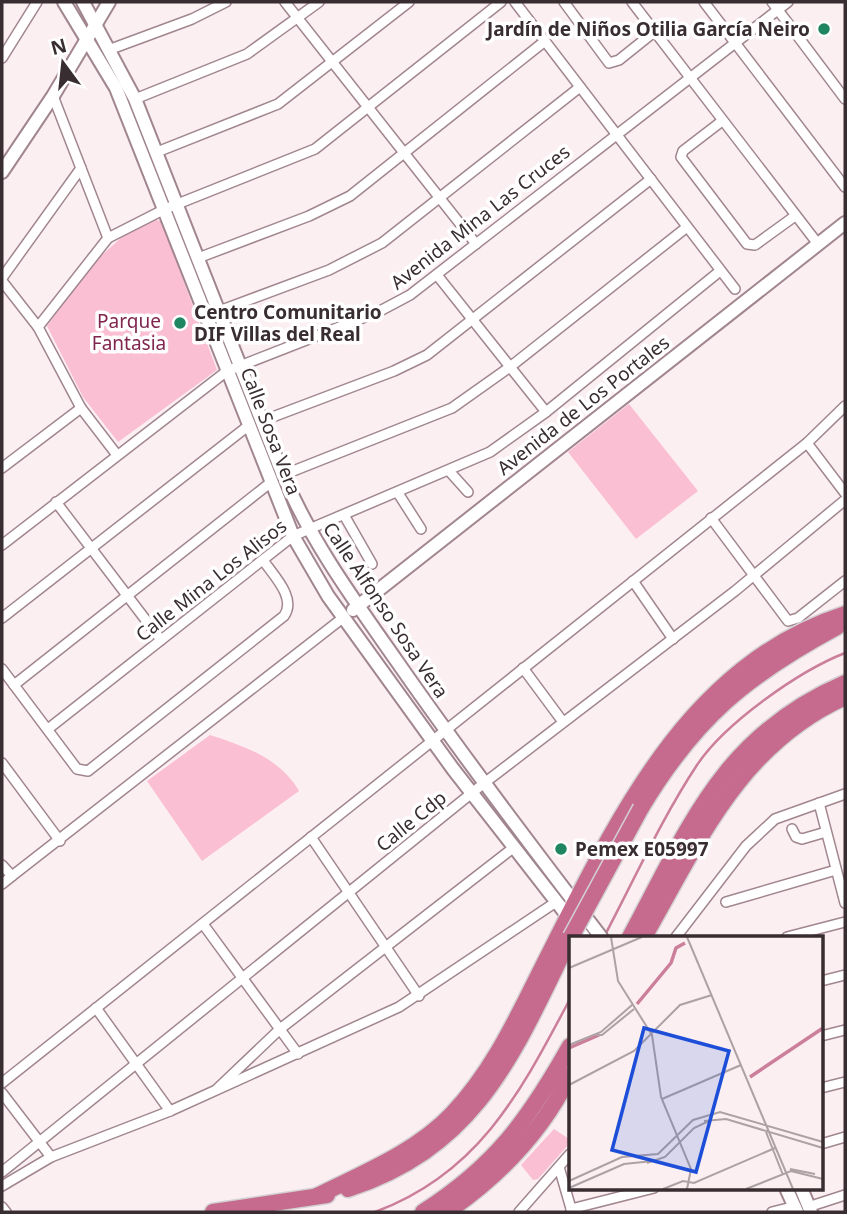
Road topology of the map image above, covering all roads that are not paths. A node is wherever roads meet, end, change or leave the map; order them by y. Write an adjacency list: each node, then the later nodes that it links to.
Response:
1 (37, 2): 23 (street)
2 (64, 2): 19 (main road, Calle Sosa Vera)
3 (83, 2): 17 (main road, Calle Alfonso Sosa Vera)
4 (109, 2): 17 (main road)
5 (226, 2): 22 (street)
6 (285, 2): 16 (street)
7 (319, 2): 16 (street)
8 (410, 2): 24 (street)
9 (501, 2): 30 (street)
10 (514, 2): 20 (street)
11 (564, 2): 18 (street)
12 (632, 2): 18 (street)
13 (704, 2): 21 (street)
14 (788, 2): 15 (street, Avenida Mina Las Cruces)
15 (775, 6): 21 (street, Avenida Mina Las Cruces); 29 (street)
16 (298, 19): 24 (street); 28 (street)
17 (98, 24): 19 (main road); 22 (main road, Calle Alfonso Sosa Vera)
18 (654, 32): 25 (street)
19 (89, 39): 27 (main road); 40 (main road, Calle Sosa Vera)
20 (545, 41): 26 (street); 34 (street)
21 (734, 42): 25 (street, Avenida Mina Las Cruces); 38 (street)
22 (111, 49): 28 (main road, Calle Alfonso Sosa Vera)
23 (2, 58)
24 (332, 62): 30 (street); 33 (street)
25 (688, 76): 31 (street); 32 (street, Avenida Mina Las Cruces)
26 (580, 87): 32 (street); 39 (street)
27 (53, 96): 35 (street); 36 (main road)
28 (135, 99): 33 (main road, Calle Alfonso Sosa Vera)
29 (845, 99)
30 (369, 108): 34 (street); 40 (street)
31 (722, 121): 41 (street); 41 (street)
32 (615, 134): 37 (street); 45 (street, Avenida Mina Las Cruces)
33 (157, 152): 40 (main road, Calle Alfonso Sosa Vera)
34 (404, 152): 39 (street); 47 (street)
35 (81, 168): 44 (street); 50 (street)
36 (2, 172)
37 (651, 180): 43 (street); 53 (street)
38 (845, 187)
39 (440, 198): 45 (street); 52 (street)
40 (171, 207): 44 (street); 47 (main road, Calle Alfonso Sosa Vera); 56 (main road, Calle Sosa Vera)
41 (795, 216): 46 (street)
42 (845, 223): 46 (main road, Avenida de Los Portales)
43 (687, 227): 48 (street); 55 (street)
44 (108, 238): 54 (street)
45 (476, 244): 49 (street, Avenida Mina Las Cruces)
46 (818, 244): 86 (main road, Avenida de Los Portales)
47 (198, 258): 52 (main road, Calle Alfonso Sosa Vera)
48 (720, 271): 51 (street); 59 (street, Calle Mina Los Alisos)
49 (437, 275): 53 (street); 56 (street, Avenida Mina Las Cruces)
50 (2, 279): 54 (street)
51 (735, 289)
52 (219, 311): 56 (main road, Calle Alfonso Sosa Vera)
53 (474, 321): 55 (street); 60 (street)
54 (38, 327): 58 (street)
55 (510, 366): 59 (street); 66 (street)
56 (234, 369): 60 (main road, Calle Alfonso Sosa Vera); 61 (main road, Calle Sosa Vera); 63 (street, Avenida Mina Las Cruces)
57 (845, 406): 62 (street)
58 (81, 408): 63 (street); 64 (street)
59 (546, 412): 65 (street, Calle Mina Los Alisos)
60 (262, 421): 66 (main road, Calle Alfonso Sosa Vera)
61 (248, 426): 67 (main road, Calle Sosa Vera); 79 (street)
62 (807, 443): 70 (street); 74 (street)
63 (117, 455): 72 (street, Avenida Mina Las Cruces)
64 (2, 468)
65 (450, 472): 68 (street); 69 (street, Calle Mina Los Alisos)
66 (283, 475): 75 (main road, Calle Alfonso Sosa Vera)
67 (270, 483): 77 (main road, Calle Sosa Vera); 85 (street)
68 (468, 492)
69 (398, 493): 73 (street, Calle Mina Los Alisos); 76 (street)
70 (845, 493)
71 (845, 500): 82 (street, Calle Cdp)
72 (56, 502): 78 (street, Avenida Mina Las Cruces); 79 (street)
73 (344, 514): 75 (street, Calle Mina Los Alisos); 81 (street)
74 (711, 518): 82 (street); 84 (street)
75 (308, 529): 77 (street, Calle Mina Los Alisos); 86 (main road, Calle Alfonso Sosa Vera)
76 (421, 529)
77 (293, 536): 80 (street, Calle Mina Los Alisos); 88 (main road, Calle Sosa Vera)
78 (2, 545)
79 (91, 549): 85 (street); 89 (street)
80 (263, 560): 92 (street, Calle Mina Los Alisos); 99 (street)
81 (372, 564)
82 (753, 575): 83 (street); 91 (street, Calle Cdp)
83 (845, 581)
84 (633, 582): 91 (street); 93 (street)
85 (127, 594): 92 (street); 96 (street)
86 (358, 606): 88 (main road, Avenida de Los Portales); 100 (main road, Calle Alfonso Sosa Vera)
87 (845, 614): 122 (highway)
88 (344, 617): 101 (main road, Calle Sosa Vera); 110 (street)
89 (2, 618)
90 (845, 622): 125 (highway, bridge)
91 (673, 639): 98 (street, Calle Cdp)
92 (161, 640): 99 (street, Calle Mina Los Alisos)
93 (523, 668): 98 (street); 100 (street)
94 (2, 669): 96 (street)
95 (845, 683): 128 (highway)
96 (15, 685): 99 (street)
97 (845, 696): 129 (highway)
98 (563, 722): 103 (street, Calle Cdp)
99 (48, 729)
100 (444, 730): 101 (street); 103 (main road, Calle Alfonso Sosa Vera)
101 (432, 738): 104 (main road, Calle Alfonso Sosa Vera); 109 (street)
102 (2, 763): 110 (street)
103 (483, 784): 104 (street, Calle Cdp); 112 (main road, Calle Alfonso Sosa Vera)
104 (472, 793): 111 (main road, Calle Alfonso Sosa Vera); 118 (street, Calle Cdp)
105 (845, 794): 106 (street)
106 (819, 803): 108 (street); 130 (street)
107 (792, 828): 108 (street)
108 (826, 832): 115 (street)
109 (311, 837): 118 (street); 124 (street)
110 (60, 841): 116 (street)
111 (513, 848): 113 (main road, Calle Alfonso Sosa Vera); 133 (street)
112 (534, 851): 113 (main road); 122 (main road, Calle Alfonso Sosa Vera)
113 (523, 859): 119 (main road, Calle Alfonso Sosa Vera)
114 (2, 865): 116 (street)
115 (836, 870): 120 (street); 121 (street)
116 (12, 876): 117 (street)
117 (2, 884)
118 (351, 892): 133 (street); 135 (street, Calle Cdp)
119 (556, 902): 122 (main road, Calle Alfonso Sosa Vera); 137 (street)
120 (726, 902)
121 (845, 904)
122 (571, 910): 126 (main road, Calle Alfonso Sosa Vera); 127 (main road, Calle Alfonso Sosa Vera); 164 (highway)
123 (845, 922): 131 (street)
124 (203, 924): 135 (street); 138 (street)
125 (572, 936)
126 (584, 936)
127 (600, 936)
128 (631, 936)
129 (645, 936)
130 (677, 936)
131 (791, 936)
132 (569, 942): 164 (highway)
133 (386, 947): 137 (street); 139 (street)
134 (845, 975): 136 (street)
135 (244, 980): 139 (street); 144 (street, Calle Cdp)
136 (822, 981)
137 (419, 996): 143 (street)
138 (96, 1008): 144 (street); 147 (street)
139 (280, 1029): 143 (street); 149 (street)
140 (845, 1030): 141 (street)
141 (822, 1036)
142 (569, 1048): 171 (highway)
143 (298, 1054): 149 (street)
144 (137, 1065): 151 (street); 153 (street, Calle Cdp)
145 (569, 1077): 172 (highway)
146 (845, 1082): 148 (street)
147 (2, 1083)
148 (822, 1088)
149 (216, 1090): 151 (street)
150 (2, 1093): 153 (street)
151 (170, 1111): 156 (street)
152 (845, 1137): 154 (street)
153 (39, 1144): 156 (street); 158 (street, Calle Cdp)
154 (822, 1144)
155 (569, 1155): 157 (street)
156 (51, 1157): 159 (street)
157 (559, 1167): 168 (street); 173 (street)
158 (2, 1172)
159 (2, 1185)
160 (646, 1190): 168 (street)
161 (787, 1190): 166 (main road)
162 (802, 1190): 167 (main road)
163 (845, 1195): 167 (street)
164 (317, 1196): 170 (highway)
165 (2, 1207): 169 (street)
166 (796, 1209): 174 (street)
167 (811, 1209)
168 (571, 1210)
169 (6, 1212)
170 (213, 1212)
171 (423, 1212)
172 (447, 1212)
173 (519, 1212)
174 (772, 1212)

